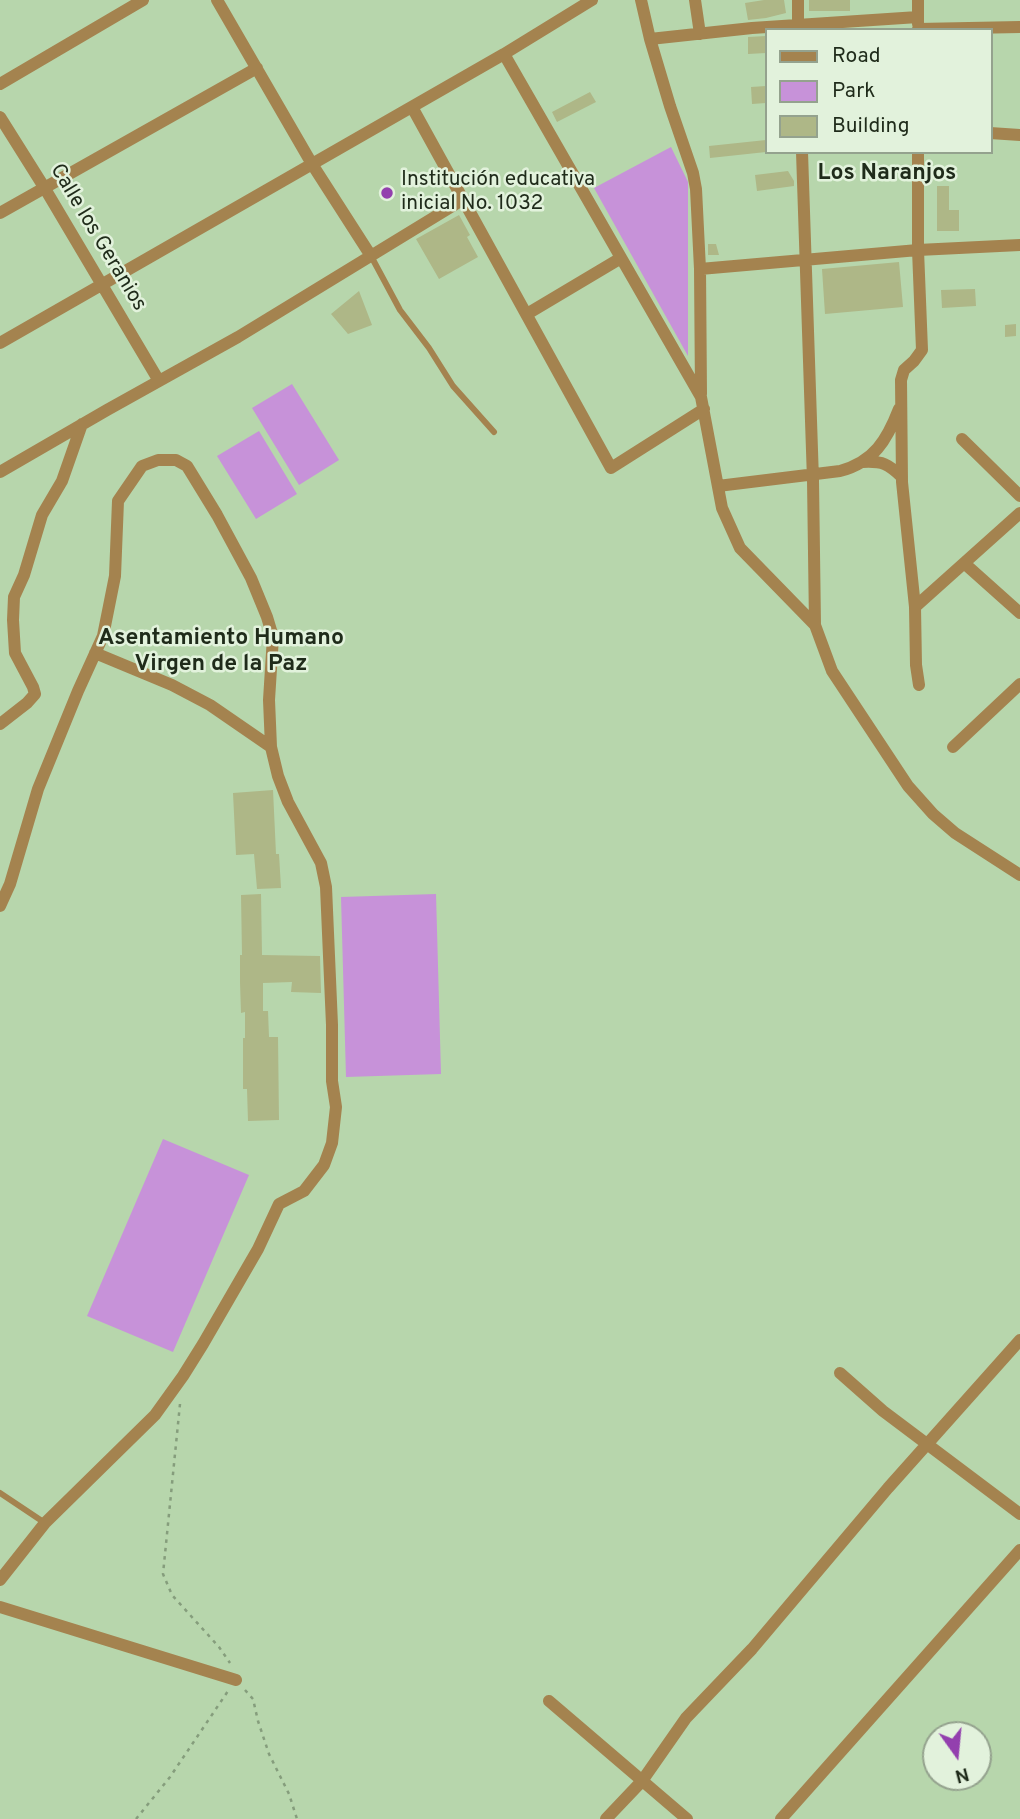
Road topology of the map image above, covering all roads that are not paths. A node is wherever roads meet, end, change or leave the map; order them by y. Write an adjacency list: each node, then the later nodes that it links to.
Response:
1 (142, 0): 16 (street)
2 (217, 0): 15 (street)
3 (592, 0): 14 (street)
4 (641, 0): 13 (street)
5 (695, 0): 12 (street)
6 (798, 0): 9 (street)
7 (918, 0): 8 (street)
8 (918, 25): 9 (street); 10 (street)
9 (798, 27)
10 (1020, 27)
11 (764, 29): 12 (street)
12 (700, 33): 13 (street)
13 (650, 39): 32 (street)
14 (504, 54): 17 (street); 30 (street)
15 (257, 68): 23 (street); 24 (street)
16 (0, 84)
17 (412, 107): 23 (street); 25 (street)
18 (0, 117): 24 (street, Calle los Geranios)
19 (992, 133): 20 (street)
20 (1020, 135)
21 (802, 154): 31 (street)
22 (918, 154): 28 (street)
23 (312, 164): 29 (street); 33 (street)
24 (44, 187): 26 (street); 33 (street, Calle los Geranios)
25 (464, 199): 29 (street); 34 (street)
26 (0, 213)
27 (1020, 245): 28 (street)
28 (918, 250): 31 (street); 38 (street)
29 (371, 256): 36 (street); 40 (lane)
30 (621, 258): 34 (street); 37 (street)
31 (805, 260): 32 (street); 44 (street)
32 (700, 269): 37 (street)
33 (102, 284): 35 (street); 36 (street, Calle los Geranios)
34 (527, 314): 37 (street)
35 (0, 343)
36 (159, 380): 39 (street)
37 (703, 403): 46 (street)
38 (901, 404): 42 (street); 45 (street)
39 (82, 424): 43 (street); 50 (street)
40 (494, 432)
41 (962, 439): 47 (street)
42 (863, 462): 44 (street); 45 (street)
43 (0, 472)
44 (813, 475): 46 (street); 54 (street)
45 (902, 477): 52 (street)
46 (718, 486): 54 (street)
47 (1020, 496)
48 (1020, 513): 49 (street)
49 (964, 563): 52 (street); 53 (street)
50 (14, 597): 51 (street); 58 (street)
51 (0, 605)
52 (915, 607): 57 (street)
53 (1020, 613)
54 (815, 625): 61 (street)
55 (95, 653): 59 (street); 59 (street); 62 (street)
56 (1020, 684): 60 (street)
57 (919, 685)
58 (0, 724)
59 (271, 747): 68 (street)
60 (953, 747)
61 (1020, 875)
62 (0, 906)
63 (1020, 1340): 65 (street)
64 (839, 1373): 65 (street)
65 (927, 1445): 67 (street); 74 (street)
66 (0, 1493): 68 (lane)
67 (1020, 1514)
68 (45, 1523): 70 (street)
69 (1020, 1550): 77 (street)
70 (0, 1580)
71 (0, 1607): 72 (street)
72 (236, 1680)
73 (548, 1701): 74 (street)
74 (642, 1781): 75 (street); 76 (street)
75 (606, 1819)
76 (687, 1819)
77 (781, 1819)

